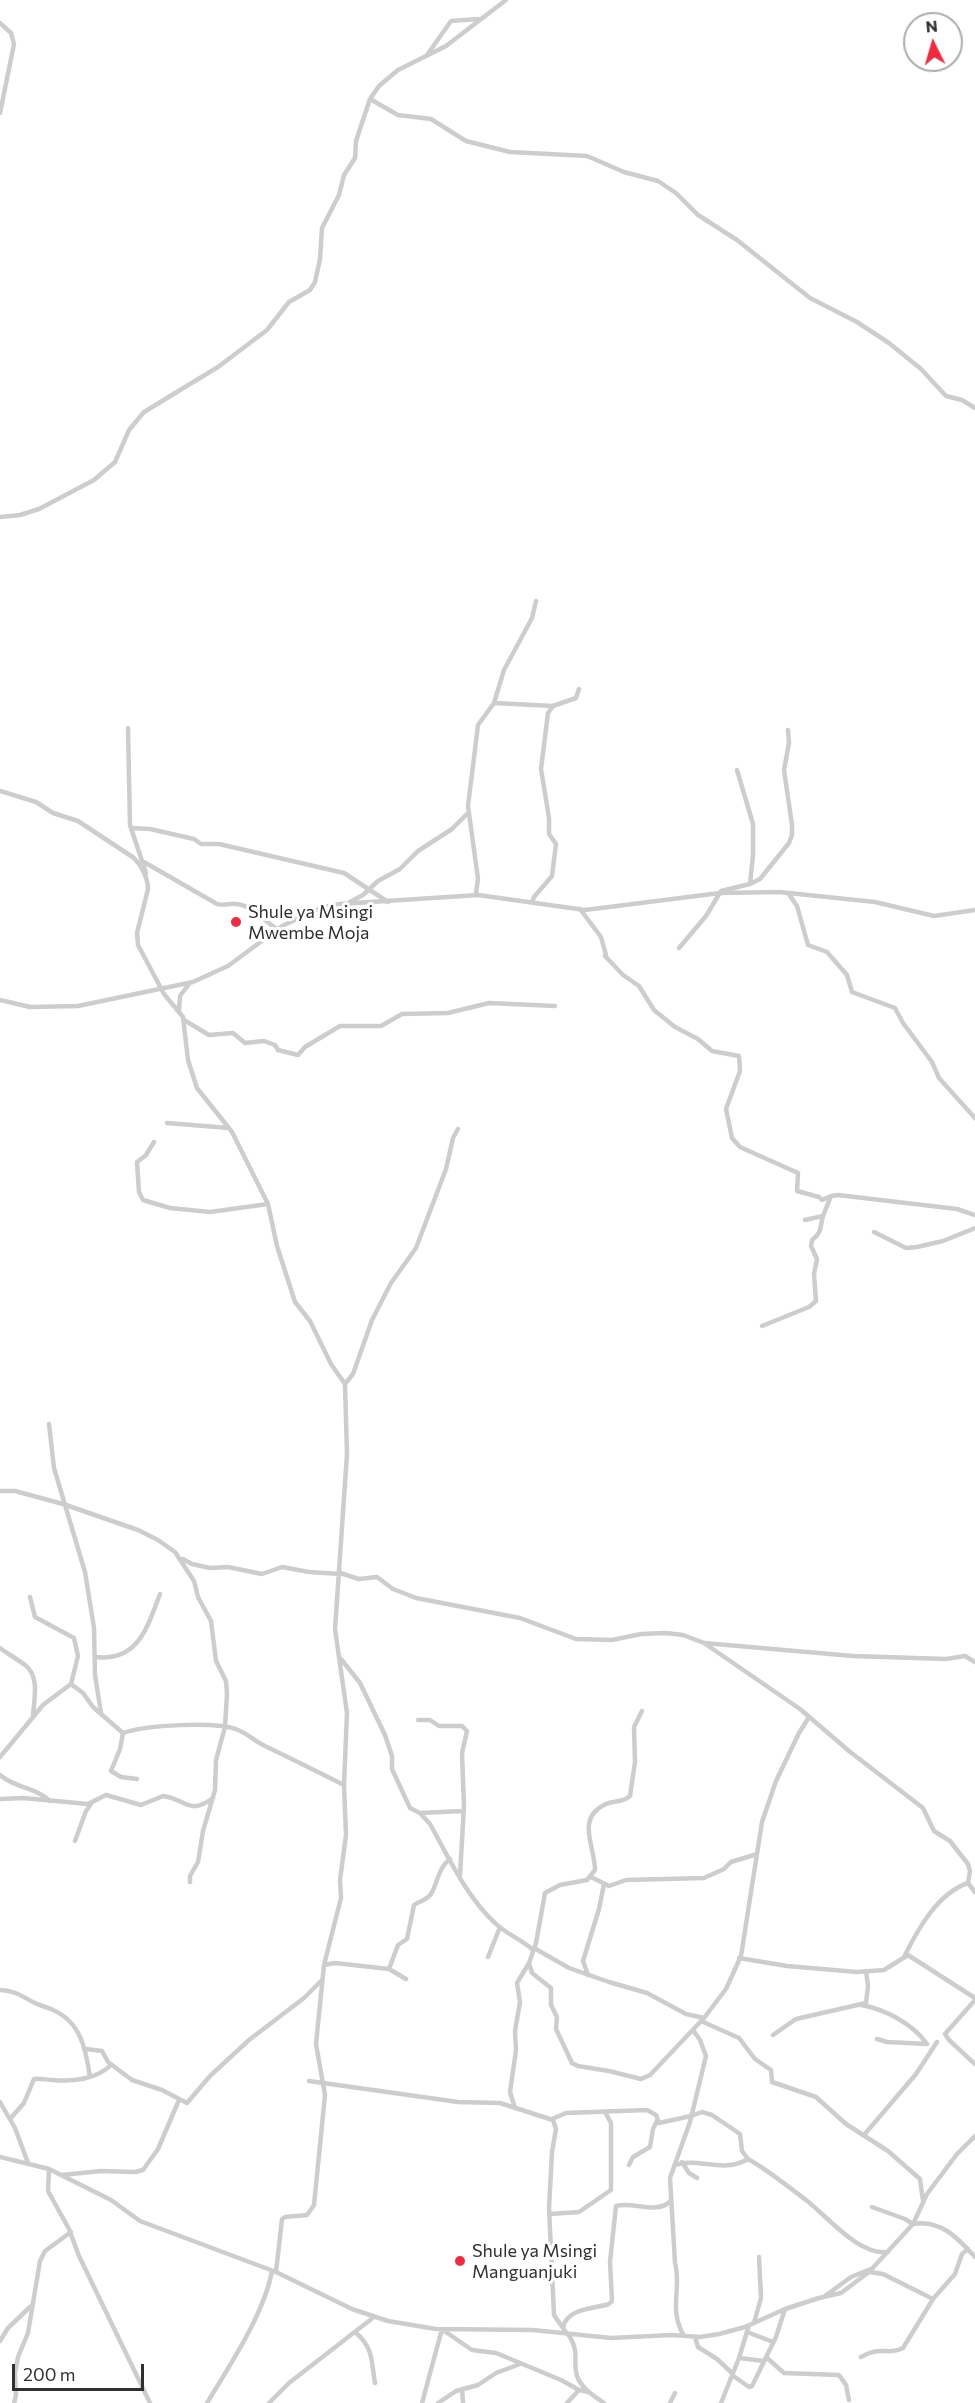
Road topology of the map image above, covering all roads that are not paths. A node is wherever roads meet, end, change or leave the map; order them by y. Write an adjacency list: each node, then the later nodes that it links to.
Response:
1 (506, 0): 2 (street)
2 (478, 19): 4 (street); 4 (street)
3 (0, 23): 6 (street)
4 (424, 58): 5 (street)
5 (370, 99): 7 (street); 8 (street)
6 (0, 113)
7 (975, 408)
8 (0, 517)
9 (536, 601): 11 (street)
10 (579, 689): 13 (street)
11 (494, 703): 12 (street); 19 (street)
12 (536, 706): 13 (street); 14 (street)
13 (553, 706): 14 (street)
14 (548, 715): 29 (street)
15 (128, 728): 20 (street)
16 (788, 730): 23 (street)
17 (737, 770): 23 (street)
18 (0, 791): 22 (street)
19 (468, 813): 24 (street); 27 (street)
20 (131, 828): 21 (street); 24 (street)
21 (144, 862): 22 (street); 33 (street)
22 (146, 879): 36 (street)
23 (750, 884): 25 (street)
24 (369, 889): 28 (street); 30 (street)
25 (720, 892): 26 (street); 31 (street); 34 (street)
26 (788, 893): 32 (street); 41 (street)
27 (478, 895): 28 (street); 29 (street)
28 (388, 902): 30 (street)
29 (531, 902): 31 (street)
30 (347, 903): 33 (street)
31 (580, 909): 46 (street)
32 (975, 910)
33 (277, 929): 35 (street)
34 (679, 948)
35 (193, 982): 36 (street); 39 (street)
36 (161, 990): 37 (street); 39 (street)
37 (0, 1000)
38 (555, 1006): 40 (street)
39 (179, 1011): 40 (street)
40 (184, 1020): 43 (street)
41 (975, 1118)
42 (166, 1123): 43 (street)
43 (229, 1128): 47 (street)
44 (458, 1129): 54 (street)
45 (154, 1142): 47 (street)
46 (831, 1196): 48 (street); 49 (street)
47 (267, 1204): 54 (street)
48 (975, 1215)
49 (823, 1216): 50 (street); 53 (street)
50 (806, 1220)
51 (975, 1228): 52 (street)
52 (874, 1232)
53 (762, 1326)
54 (345, 1384): 59 (street)
55 (49, 1424): 57 (street)
56 (0, 1491): 57 (street)
57 (63, 1504): 58 (street); 64 (street)
58 (180, 1557): 59 (street); 73 (street)
59 (340, 1573): 62 (street); 65 (street)
60 (160, 1594): 64 (street)
61 (30, 1597): 67 (street)
62 (704, 1643): 66 (street); 71 (street)
63 (0, 1648): 70 (street)
64 (95, 1657): 69 (street)
65 (339, 1657): 78 (street); 84 (street)
66 (975, 1662)
67 (70, 1684): 69 (street); 70 (street)
68 (642, 1711): 89 (street)
69 (101, 1713): 74 (street)
70 (33, 1717): 75 (street)
71 (809, 1717): 86 (street); 91 (street)
72 (418, 1720): 83 (street)
73 (225, 1727): 74 (street); 78 (street); 79 (street)
74 (123, 1733): 77 (street)
75 (0, 1757)
76 (0, 1775): 81 (street)
77 (137, 1779)
78 (344, 1785): 100 (street)
79 (213, 1797): 82 (street); 90 (street)
80 (0, 1799): 81 (street)
81 (50, 1801): 82 (street)
82 (91, 1804): 85 (street)
83 (463, 1811): 84 (street); 88 (street)
84 (420, 1813): 87 (street)
85 (75, 1841)
86 (757, 1854): 92 (street); 98 (street)
87 (450, 1859): 88 (street); 101 (street)
88 (460, 1875): 94 (street)
89 (591, 1877): 92 (street); 95 (street)
90 (190, 1882)
91 (968, 1883): 93 (street); 96 (street)
92 (604, 1884): 103 (street)
93 (975, 1892)
94 (500, 1927): 95 (street); 97 (street)
95 (533, 1949): 99 (street); 103 (street)
96 (905, 1955): 102 (street); 107 (street)
97 (488, 1957)
98 (740, 1958): 102 (street); 109 (street)
99 (529, 1963): 110 (street); 124 (street)
100 (324, 1965): 101 (street); 105 (street)
101 (389, 1969): 104 (street)
102 (866, 1971): 108 (street)
103 (588, 1975): 109 (street)
104 (406, 1979)
105 (322, 1980): 121 (street); 122 (street)
106 (0, 1990): 116 (street)
107 (975, 1999): 112 (street)
108 (861, 2005): 111 (street); 115 (street)
109 (703, 2020): 110 (street); 131 (street)
110 (693, 2030): 126 (street)
111 (773, 2036)
112 (946, 2036): 114 (street); 117 (street)
113 (877, 2039): 115 (street)
114 (937, 2042): 115 (street); 131 (street)
115 (927, 2043)
116 (86, 2049): 118 (street); 119 (street)
117 (975, 2064)
118 (111, 2065): 119 (street); 122 (street)
119 (90, 2077): 127 (street)
120 (309, 2081): 121 (street)
121 (324, 2083): 124 (street); 153 (street)
122 (179, 2100): 140 (street)
123 (0, 2102): 127 (street)
124 (515, 2108): 129 (street)
125 (605, 2112): 129 (street); 130 (street); 145 (street)
126 (691, 2116): 130 (street); 134 (street); 138 (street)
127 (9, 2118): 128 (street); 136 (street)
128 (1, 2119)
129 (552, 2119): 145 (street)
130 (657, 2121): 137 (street)
131 (864, 2135): 143 (street)
132 (975, 2136): 143 (street)
133 (0, 2157): 136 (street)
134 (748, 2159): 135 (street); 149 (street)
135 (682, 2162): 138 (street); 141 (street)
136 (28, 2163): 139 (street)
137 (629, 2165)
138 (675, 2165): 142 (street)
139 (49, 2169): 140 (street); 147 (street)
140 (62, 2175): 153 (street)
141 (697, 2178)
142 (671, 2201): 159 (street); 164 (street)
143 (923, 2201): 146 (street)
144 (872, 2207): 146 (street)
145 (550, 2214): 159 (street)
146 (913, 2224): 148 (street); 149 (street)
147 (70, 2232): 155 (street); 180 (street)
148 (968, 2249): 151 (street); 154 (street)
149 (888, 2252): 152 (street)
150 (759, 2257): 158 (street)
151 (975, 2257)
152 (870, 2270): 154 (street); 156 (street)
153 (274, 2271): 157 (street); 181 (street)
154 (933, 2299): 169 (street)
155 (32, 2305): 166 (street); 179 (street)
156 (785, 2309): 158 (street); 167 (street)
157 (374, 2317): 160 (street); 161 (street)
158 (752, 2324): 162 (street); 165 (street)
159 (563, 2328): 163 (street)
160 (442, 2330): 163 (street); 171 (street); 183 (street)
161 (355, 2332): 173 (street); 182 (street)
162 (747, 2332): 167 (street); 168 (street)
163 (567, 2334): 164 (street); 176 (street)
164 (684, 2336): 165 (street)
165 (695, 2337): 172 (street)
166 (0, 2341)
167 (773, 2342): 170 (street)
168 (740, 2358): 170 (street); 172 (street)
169 (861, 2358)
170 (765, 2359): 172 (street); 178 (street)
171 (520, 2364): 174 (street); 175 (street)
172 (732, 2374): 189 (street)
173 (375, 2383)
174 (462, 2389): 184 (street); 185 (street)
175 (579, 2390): 176 (street); 186 (street)
176 (589, 2392): 187 (street)
177 (675, 2393): 188 (street)
178 (849, 2400)
179 (14, 2403)
180 (150, 2403)
181 (207, 2403)
182 (269, 2403)
183 (422, 2403)
184 (438, 2403)
185 (463, 2403)
186 (567, 2403)
187 (604, 2403)
188 (670, 2403)
189 (721, 2403)

